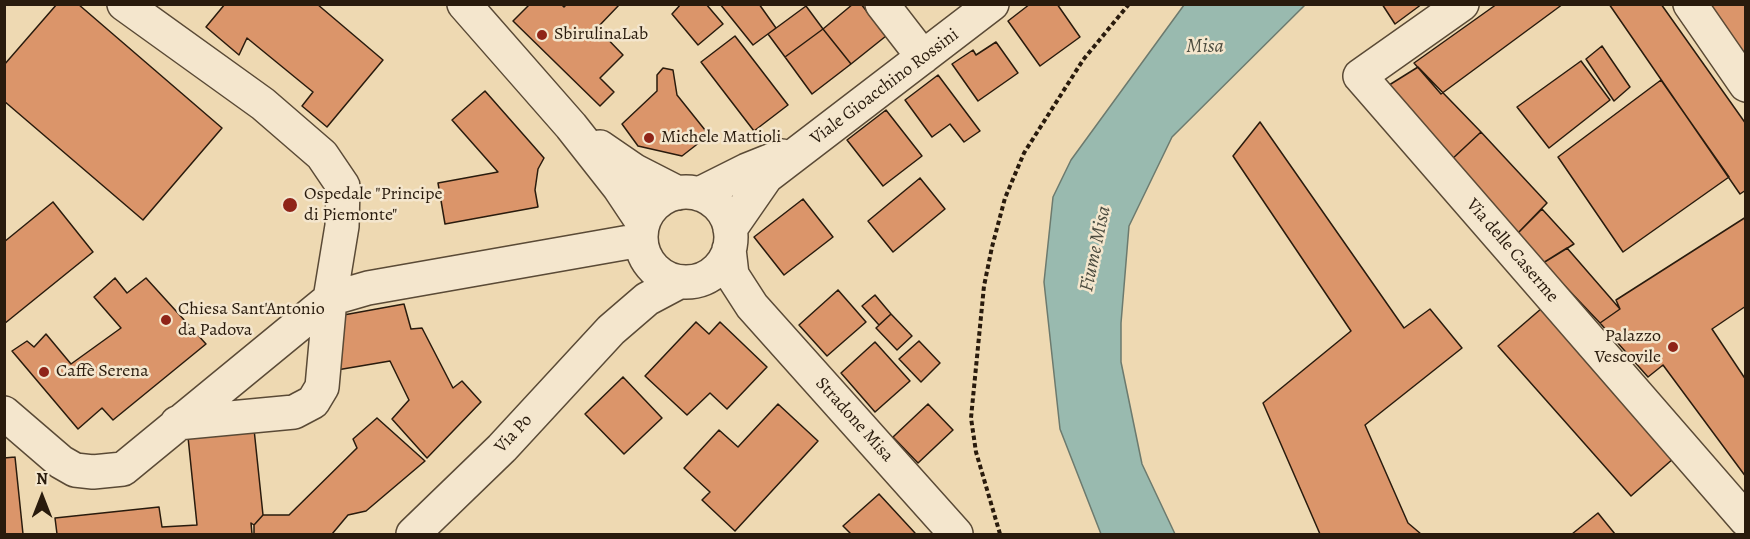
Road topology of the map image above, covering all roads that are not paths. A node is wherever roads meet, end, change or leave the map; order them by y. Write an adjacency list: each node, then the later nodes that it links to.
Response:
1 (124, 4): 15 (street)
2 (464, 4): 9 (street)
3 (882, 4): 7 (street)
4 (992, 4): 7 (street, Viale Gioacchino Rossini)
5 (1462, 4): 20 (street, Via delle Caserme)
6 (1690, 4): 8 (street)
7 (923, 57): 10 (street, Viale Gioacchino Rossini)
8 (1746, 85)
9 (571, 126): 11 (street); 12 (street)
10 (806, 147): 11 (street, Viale Gioacchino Rossini); 13 (street, Viale Gioacchino Rossini)
11 (689, 193): 12 (street); 13 (street)
12 (642, 238): 14 (street); 15 (street); 17 (street, Via Po)
13 (730, 239): 14 (street); 16 (street, Stradone Misa)
14 (688, 281): 16 (street, Stradone Misa); 17 (street, Via Po)
15 (330, 298): 19 (street); 19 (street)
16 (752, 306): 22 (street, Stradone Misa)
17 (611, 330): 21 (street, Via Po)
18 (4, 413): 19 (street)
19 (177, 423)
20 (1746, 520)
21 (412, 534)
22 (956, 534)

